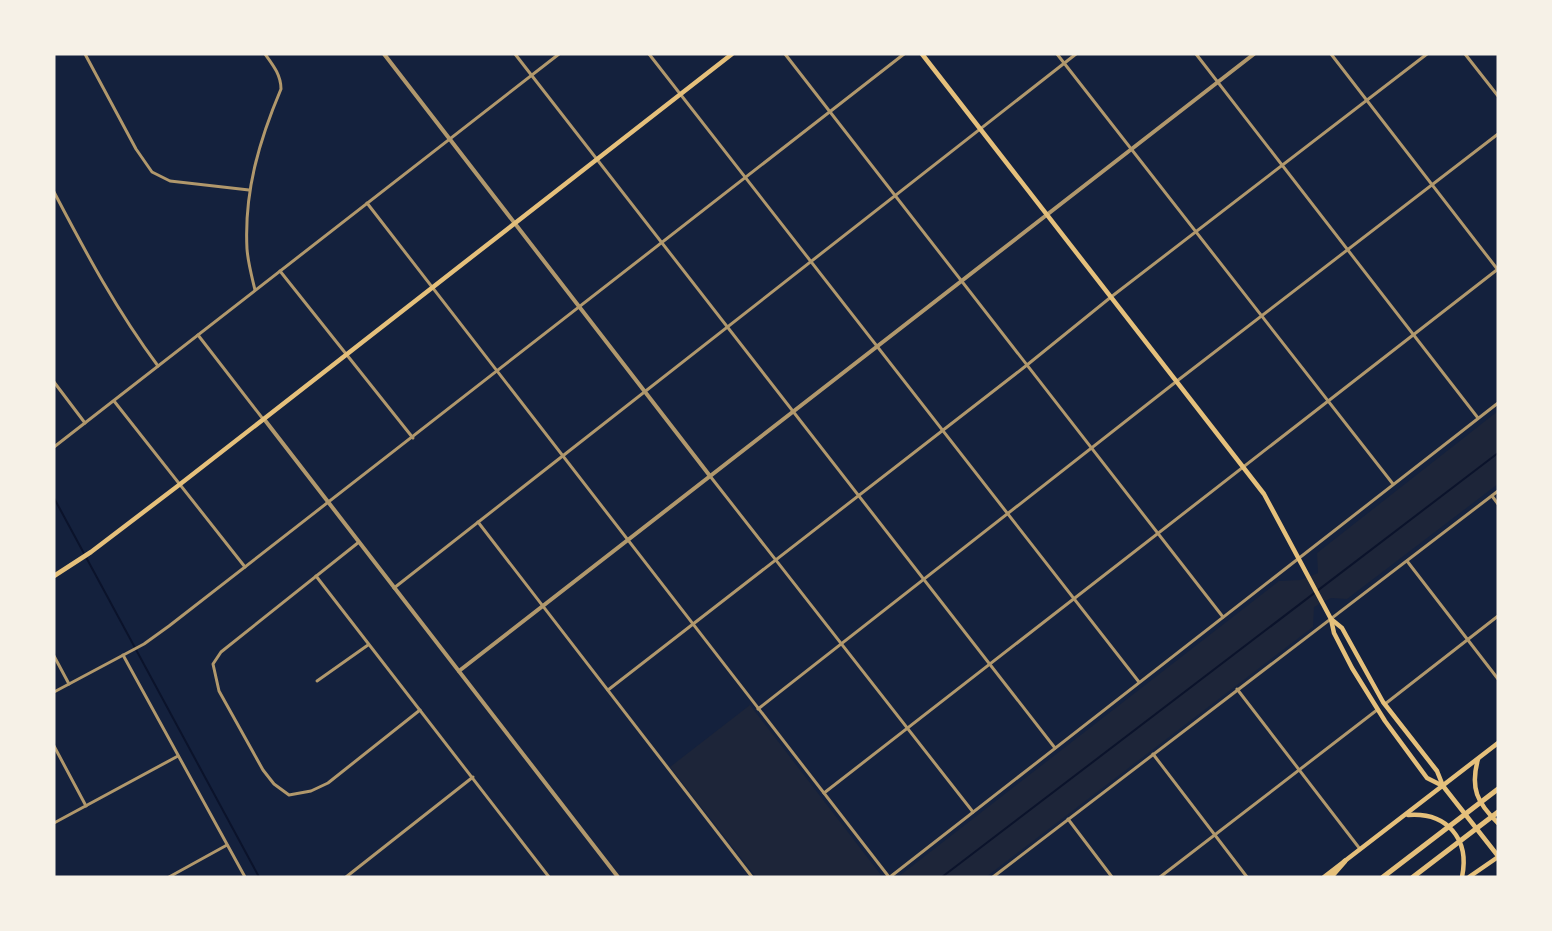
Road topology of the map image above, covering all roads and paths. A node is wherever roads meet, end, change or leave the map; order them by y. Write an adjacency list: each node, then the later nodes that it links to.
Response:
1 (85, 54): 33 (street)
2 (265, 54): 33 (street)
3 (384, 54): 27 (street)
4 (515, 54): 19 (street)
5 (559, 54): 19 (street)
6 (649, 54): 21 (street)
7 (732, 54): 21 (main road)
8 (785, 54): 24 (street)
9 (904, 54): 24 (street)
10 (921, 54): 25 (main road)
11 (1057, 54): 18 (street)
12 (1076, 54): 18 (street)
13 (1196, 54): 20 (street)
14 (1254, 54): 20 (street)
15 (1330, 54): 23 (street)
16 (1427, 54): 23 (street)
17 (1465, 54): 22 (street)
18 (1064, 63): 25 (street); 28 (street)
19 (531, 75): 27 (street); 29 (street)
20 (1217, 82): 28 (street); 30 (street)
21 (680, 94): 29 (main road); 31 (street)
22 (1498, 96)
23 (1367, 101): 30 (street); 32 (street)
24 (831, 112): 31 (street); 35 (street)
25 (980, 129): 35 (street); 37 (main road)
26 (1498, 134): 32 (street)
27 (450, 138): 36 (street); 38 (street)
28 (1131, 150): 37 (street); 39 (street)
29 (597, 159): 38 (main road); 40 (street)
30 (1282, 166): 39 (street); 41 (street)
31 (746, 178): 40 (street); 42 (street)
32 (1432, 185): 41 (street); 43 (street)
33 (249, 189): 47 (street)
34 (54, 192): 57 (street)
35 (896, 197): 42 (street); 45 (street)
36 (367, 203): 44 (street); 46 (street)
37 (1047, 215): 45 (street); 48 (main road)
38 (516, 223): 46 (main road); 49 (street)
39 (1196, 233): 48 (street); 50 (street)
40 (663, 243): 49 (street); 51 (street)
41 (1348, 250): 50 (street); 52 (street)
42 (812, 262): 51 (street); 54 (street)
43 (1498, 269): 52 (street)
44 (280, 271): 47 (street); 55 (street)
45 (962, 281): 54 (street); 56 (street)
46 (432, 288): 55 (main road); 58 (street)
47 (255, 290): 53 (street)
48 (1111, 297): 56 (street); 59 (main road)
49 (580, 307): 58 (street); 61 (street)
50 (1262, 317): 59 (street); 63 (street)
51 (729, 327): 61 (street); 65 (street)
52 (1413, 334): 63 (street); 66 (street)
53 (198, 335): 57 (street); 67 (street)
54 (878, 346): 65 (street); 69 (street)
55 (348, 354): 67 (main road); 70 (street)
56 (1027, 365): 69 (street); 72 (street)
57 (158, 366): 62 (street)
58 (497, 372): 70 (street); 73 (street)
59 (1177, 381): 72 (street); 74 (main road)
60 (54, 382): 68 (street)
61 (645, 392): 73 (street); 75 (street)
62 (114, 400): 68 (street); 77 (street)
63 (1327, 400): 74 (street); 76 (street)
64 (1498, 403): 66 (street)
65 (794, 411): 75 (street); 79 (street)
66 (1478, 418): 76 (street)
67 (264, 419): 77 (main road); 81 (street)
68 (85, 423): 71 (street)
69 (943, 430): 79 (street); 83 (street)
70 (413, 438): 81 (street)
71 (54, 447)
72 (1092, 449): 83 (street); 85 (street)
73 (562, 456): 84 (street); 86 (street)
74 (1243, 466): 85 (street); 88 (main road)
75 (710, 476): 86 (street); 89 (street)
76 (1393, 484): 88 (street)
77 (179, 485): 91 (street); 92 (main road)
78 (1498, 491): 80 (street)
79 (860, 495): 89 (street); 94 (street)
80 (1492, 496): 82 (street); 90 (street)
81 (328, 503): 87 (street); 91 (street)
82 (1498, 504)
83 (1008, 514): 94 (street); 96 (street)
84 (478, 522): 95 (street); 97 (street)
85 (1158, 533): 96 (street); 99 (street)
86 (627, 540): 97 (street); 101 (street)
87 (359, 542): 93 (street); 95 (street)
88 (1299, 556): 99 (street); 100 (main road)
89 (776, 560): 101 (street); 103 (street)
90 (1407, 561): 100 (street); 102 (street)
91 (245, 567): 105 (street)
92 (54, 576)
93 (316, 576): 104 (street); 118 (street)
94 (925, 579): 103 (street); 107 (street)
95 (394, 588): 108 (street)
96 (1074, 598): 107 (street); 111 (street)
97 (543, 606): 108 (street); 114 (street)
98 (1498, 616): 102 (street)
99 (1223, 617): 111 (street)
100 (1331, 618): 113 (street); 116 (main road); 119 (main road)
101 (693, 625): 114 (street); 117 (street)
102 (1468, 640): 109 (street); 116 (street)
103 (842, 644): 117 (street); 120 (street)
104 (368, 645): 110 (street); 118 (street)
105 (123, 655): 112 (street); 125 (street)
106 (54, 656): 112 (street)
107 (990, 664): 120 (street); 123 (street)
108 (459, 671): 148 (street)
109 (1498, 679)
110 (317, 681)
111 (1139, 682): 123 (street)
112 (69, 684): 115 (street)
113 (1237, 689): 124 (street); 127 (street)
114 (609, 690): 149 (street)
115 (54, 692)
116 (1385, 704): 129 (main road)
117 (758, 709): 131 (street)
118 (420, 710): 128 (street)
119 (1377, 710): 127 (street); 129 (main road)
120 (907, 728): 131 (street); 133 (street)
121 (1498, 743): 126 (main road)
122 (54, 746): 132 (street)
123 (1055, 748): 133 (street)
124 (1153, 754): 136 (street); 139 (street)
125 (178, 756): 132 (street); 140 (street)
126 (1478, 759): 129 (main road); 138 (main road)
127 (1299, 770): 139 (street); 141 (street)
128 (473, 777): 146 (street); 147 (street)
129 (1443, 786): 135 (main road); 142 (main road)
130 (1498, 789): 157 (highway)
131 (824, 793): 150 (street)
132 (86, 806): 137 (street)
133 (973, 812): 150 (street)
134 (1498, 812): 158 (highway)
135 (1406, 815): 141 (main road); 159 (main road)
136 (1068, 819): 151 (street); 152 (street)
137 (54, 823)
138 (1498, 823)
139 (1215, 835): 153 (street); 154 (street)
140 (227, 845): 144 (street); 145 (street)
141 (1360, 849): 143 (main road)
142 (1498, 856): 160 (main road)
143 (1345, 861): 155 (main road); 156 (highway)
144 (169, 877)
145 (245, 877)
146 (346, 877)
147 (549, 877)
148 (618, 877)
149 (752, 877)
150 (889, 877)
151 (993, 877)
152 (1112, 877)
153 (1160, 877)
154 (1247, 877)
155 (1324, 877)
156 (1331, 877)
157 (1383, 877)
158 (1413, 877)
159 (1462, 877)
160 (1468, 877)

